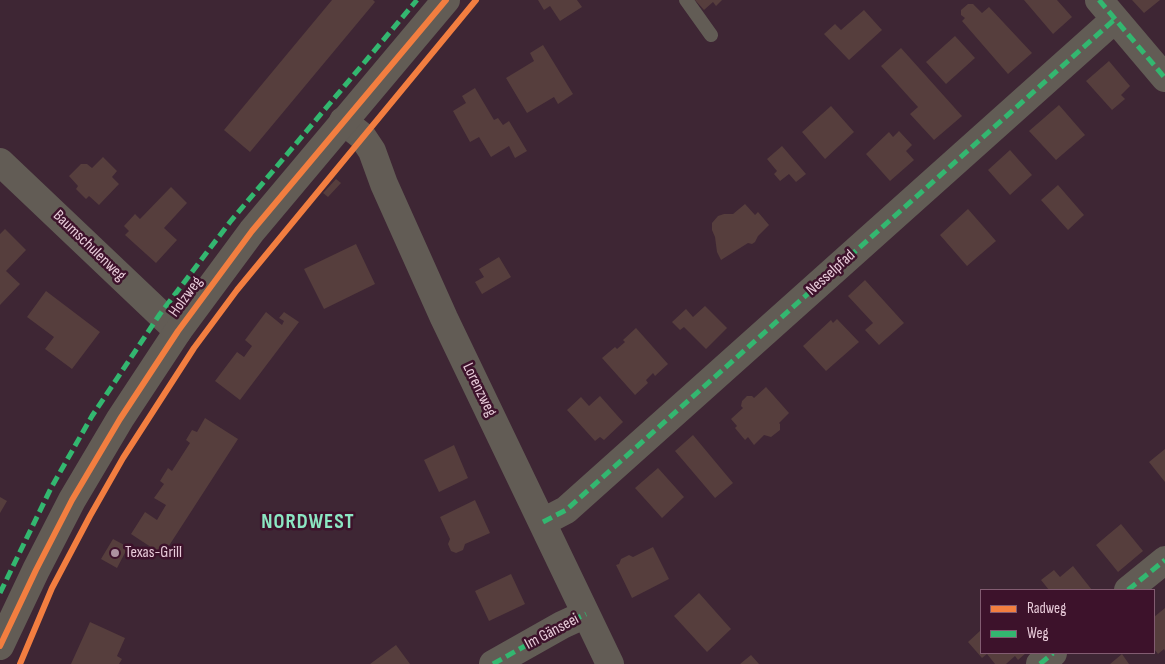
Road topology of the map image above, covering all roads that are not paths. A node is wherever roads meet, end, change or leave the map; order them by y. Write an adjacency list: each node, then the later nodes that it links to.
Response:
1 (446, 0): 6 (street, Holzweg)
2 (686, 0): 4 (lane)
3 (1107, 10): 5 (street); 9 (street, Nesselpfad)
4 (711, 35)
5 (1165, 78)
6 (343, 121): 8 (street, Holzweg); 9 (street, Lorenzweg)
7 (0, 162): 8 (street, Baumschulenweg)
8 (178, 331): 13 (street, Holzweg)
9 (543, 522): 12 (street, Lorenzweg)
10 (1165, 560): 11 (street)
11 (1129, 589)
12 (586, 614): 15 (street, Im Gänseei); 16 (street, Lorenzweg)
13 (0, 646)
14 (1052, 654): 17 (street)
15 (493, 664)
16 (610, 664)
17 (1040, 664)

